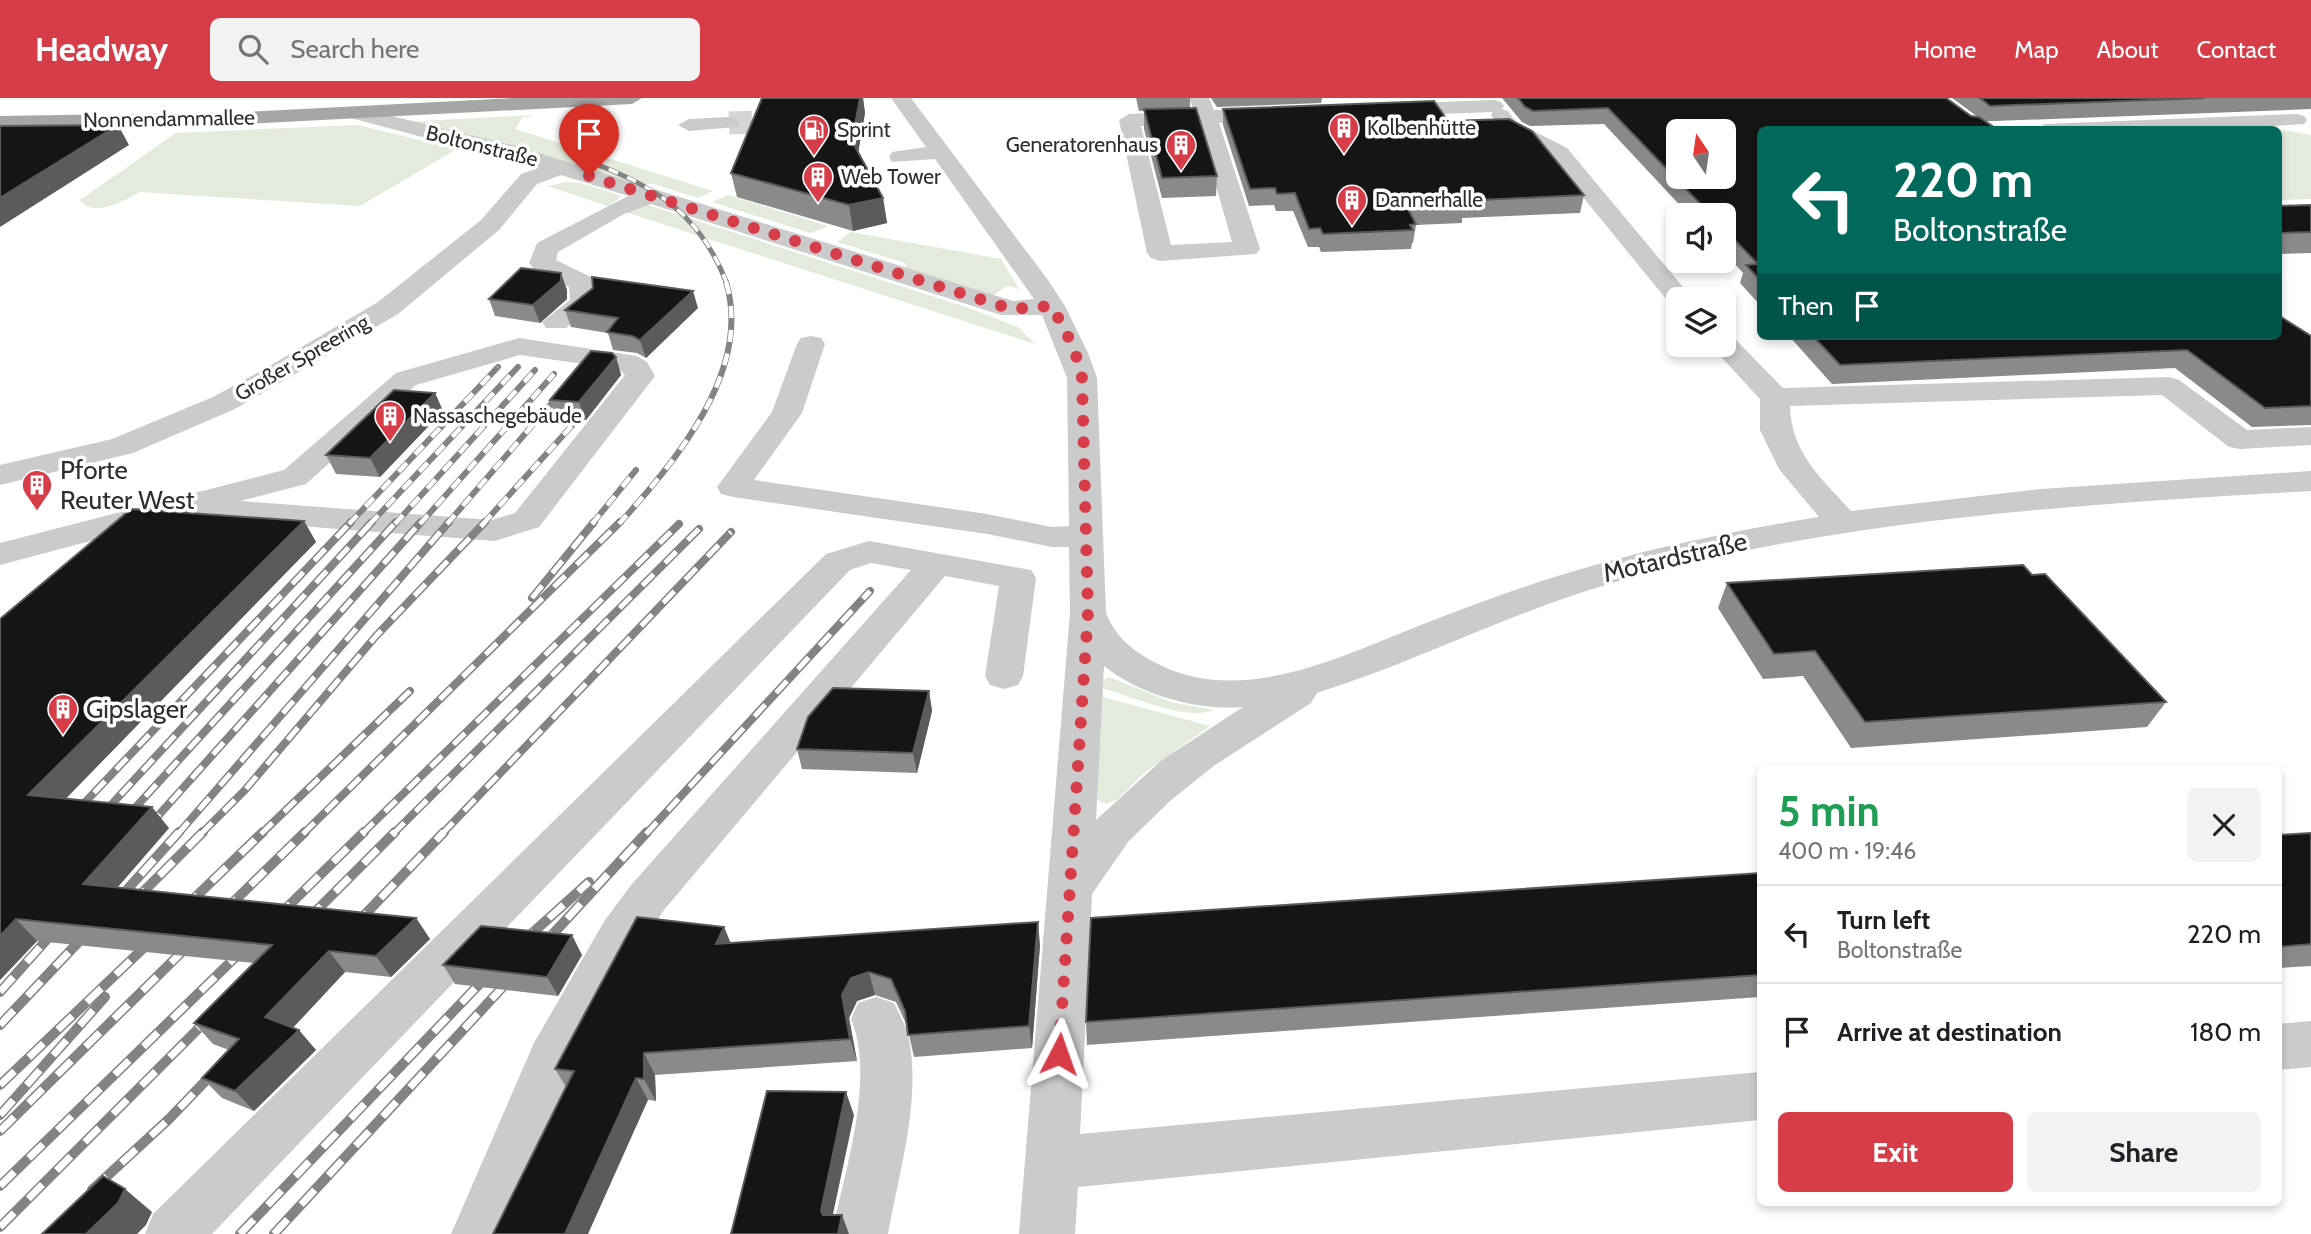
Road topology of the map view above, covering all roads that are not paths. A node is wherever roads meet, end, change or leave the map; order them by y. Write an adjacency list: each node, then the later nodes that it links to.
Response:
1 (632, 98): 7 (main road, Nonnendammallee)
2 (901, 98): 14 (street)
3 (2252, 98): 11 (street)
4 (1491, 102): 6 (street); 20 (street)
5 (1203, 107): 5 (street); 8 (street)
6 (1371, 111)
7 (354, 113): 9 (main road, Nonnendammallee); 16 (street, Boltonstraße)
8 (1303, 113)
9 (0, 122)
10 (729, 123): 12 (street)
11 (2304, 124): 13 (street)
12 (689, 125)
13 (2218, 126)
14 (941, 152): 15 (street); 21 (street)
15 (900, 158)
16 (561, 167): 18 (street, Boltonstraße); 27 (street, Großer Spreering)
17 (720, 192): 19 (street)
18 (652, 195): 19 (street, Boltonstraße); 22 (street)
19 (689, 207): 21 (street, Boltonstraße)
20 (1670, 287)
21 (1052, 306): 31 (street)
22 (556, 322)
23 (811, 344): 31 (street)
24 (1736, 356): 25 (street)
25 (1775, 397): 26 (street); 30 (street)
26 (2311, 436)
27 (0, 475)
28 (2311, 481): 30 (street, Motardstraße)
29 (180, 507): 29 (street); 32 (street)
30 (1841, 521): 36 (street, Motardstraße)
31 (1086, 536): 34 (street)
32 (0, 554)
33 (935, 565): 35 (street); 43 (street); 44 (street)
34 (1088, 613): 36 (street, Motardstraße); 37 (street)
35 (1004, 676)
36 (1319, 680): 37 (street)
37 (1069, 891): 42 (street)
38 (876, 1019): 45 (street)
39 (2311, 1044): 40 (street)
40 (2282, 1047)
41 (1757, 1096): 42 (street)
42 (1052, 1163): 46 (street)
43 (173, 1234)
44 (479, 1234)
45 (860, 1234)
46 (1047, 1234)

